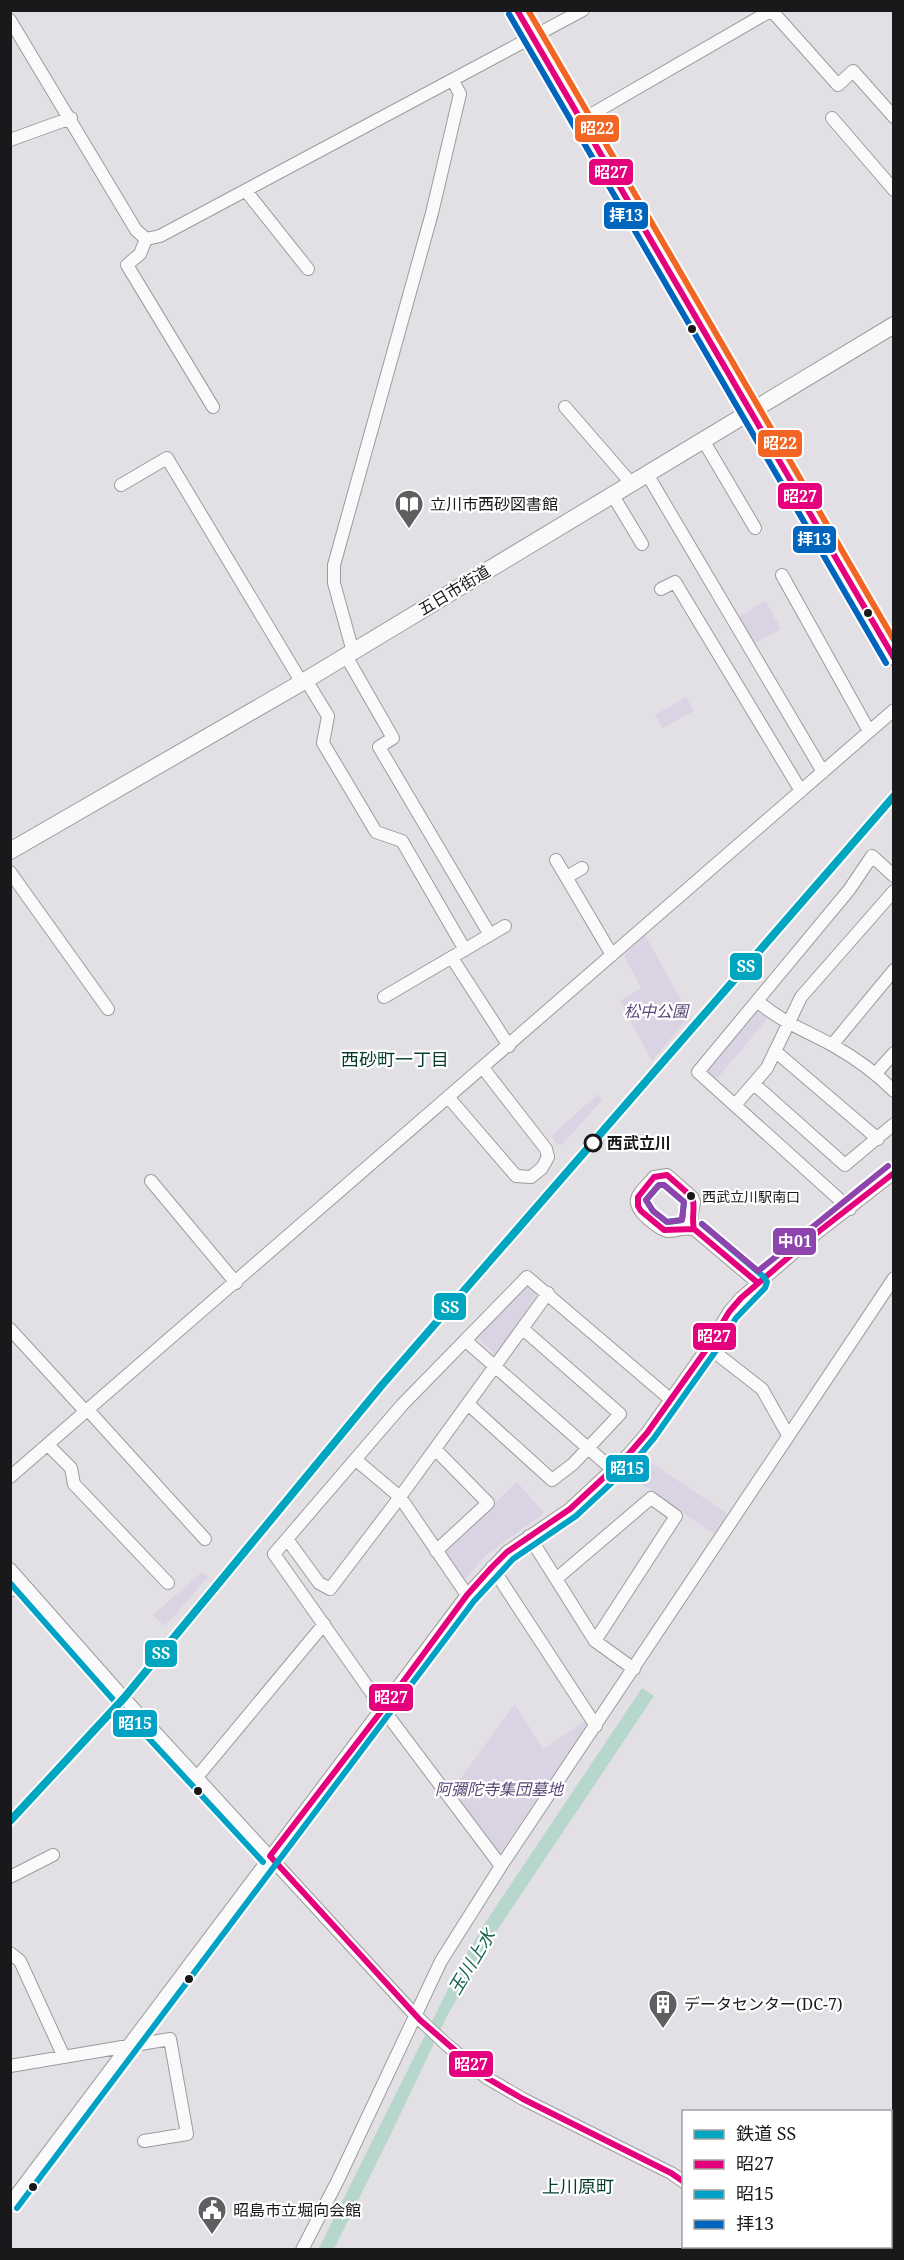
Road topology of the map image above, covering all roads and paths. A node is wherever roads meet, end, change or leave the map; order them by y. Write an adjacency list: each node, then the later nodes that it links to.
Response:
1 (517, 10): 5 (street)
2 (583, 10): 5 (street)
3 (772, 11): 7 (street); 10 (street)
4 (10, 20): 8 (street)
5 (531, 38): 6 (street); 10 (street)
6 (453, 81): 13 (street); 29 (street)
7 (894, 117)
8 (71, 118): 11 (street); 14 (street)
9 (832, 118): 12 (street)
10 (580, 121): 19 (street)
11 (10, 140)
12 (894, 190)
13 (246, 191): 14 (street); 15 (street)
14 (146, 239): 17 (street)
15 (308, 269)
16 (894, 325): 19 (main road, 五日市街道)
17 (213, 407)
18 (565, 407): 22 (street)
19 (751, 410): 20 (main road, 五日市街道); 30 (street)
20 (703, 440): 21 (main road, 五日市街道); 25 (street)
21 (647, 474): 22 (main road, 五日市街道); 34 (street)
22 (631, 483): 24 (main road, 五日市街道)
23 (120, 485): 31 (street)
24 (612, 494): 26 (street); 29 (main road, 五日市街道)
25 (755, 528)
26 (642, 544)
27 (784, 583): 33 (street)
28 (661, 589): 35 (street)
29 (350, 654): 31 (main road, 五日市街道); 44 (street)
30 (894, 659)
31 (304, 681): 36 (main road, 五日市街道); 45 (street)
32 (894, 710): 33 (street)
33 (869, 731): 34 (street)
34 (823, 772): 35 (street)
35 (801, 791): 46 (street)
36 (10, 851)
37 (556, 860): 41 (street)
38 (582, 868): 41 (street)
39 (10, 872): 51 (street)
40 (894, 876): 50 (street)
41 (567, 877): 46 (street)
42 (894, 891): 52 (street)
43 (505, 926): 44 (street)
44 (490, 935): 45 (street)
45 (465, 950): 47 (street)
46 (612, 954): 54 (street)
47 (452, 958): 49 (street); 54 (street)
48 (894, 970): 53 (street)
49 (384, 997)
50 (757, 1001): 52 (street); 62 (street)
51 (108, 1009)
52 (788, 1023): 53 (street); 55 (street)
53 (832, 1045): 58 (street)
54 (509, 1046): 57 (street)
55 (775, 1051): 59 (street); 64 (street)
56 (894, 1053): 58 (street)
57 (483, 1068): 61 (street); 61 (street)
58 (876, 1073): 60 (street)
59 (754, 1084): 62 (street); 64 (street)
60 (894, 1091)
61 (449, 1098): 70 (street)
62 (735, 1105): 67 (street)
63 (894, 1124): 64 (street)
64 (878, 1139)
65 (894, 1173): 67 (street)
66 (151, 1181): 70 (street)
67 (850, 1209): 71 (street)
68 (689, 1225): 68 (street); 71 (street)
69 (894, 1278): 81 (street)
70 (236, 1283): 80 (street)
71 (758, 1283): 76 (street)
72 (548, 1293): 74 (street); 75 (street); 78 (street)
73 (10, 1329): 80 (street)
74 (523, 1329): 77 (street); 83 (street)
75 (466, 1341): 77 (street); 85 (street)
76 (708, 1347): 78 (street); 81 (street)
77 (495, 1366): 79 (street); 83 (street)
78 (670, 1400): 86 (street)
79 (468, 1404): 83 (street); 84 (street)
80 (87, 1411): 82 (street); 89 (street)
81 (788, 1435): 102 (street)
82 (48, 1445): 87 (street); 97 (street)
83 (589, 1448): 86 (street)
84 (435, 1449): 88 (street); 92 (street)
85 (356, 1460): 88 (street); 91 (street)
86 (613, 1470): 90 (street)
87 (10, 1477)
88 (400, 1497): 91 (street); 92 (street)
89 (198, 1536)
90 (529, 1536): 93 (street); 95 (street)
91 (287, 1539): 100 (street)
92 (436, 1551): 99 (street)
93 (492, 1567): 99 (street); 104 (street)
94 (10, 1569): 96 (street)
95 (556, 1579): 101 (street); 101 (street)
96 (22, 1582): 98 (street); 105 (street)
97 (168, 1583)
98 (10, 1591)
99 (467, 1595): 103 (street)
100 (324, 1624): 103 (street); 105 (street)
101 (596, 1641): 102 (street)
102 (634, 1669): 104 (street)
103 (383, 1709): 107 (street); 108 (street)
104 (596, 1726): 108 (street)
105 (198, 1778): 107 (street)
106 (53, 1855): 109 (street)
107 (270, 1856): 111 (street); 112 (street)
108 (501, 1866): 111 (street)
109 (10, 1877)
110 (10, 1953): 113 (street)
111 (419, 2018): 116 (street); 118 (street)
112 (127, 2048): 113 (street); 115 (street); 117 (street)
113 (64, 2057): 114 (street)
114 (10, 2066)
115 (144, 2141)
116 (682, 2180)
117 (10, 2203)
118 (302, 2250)

